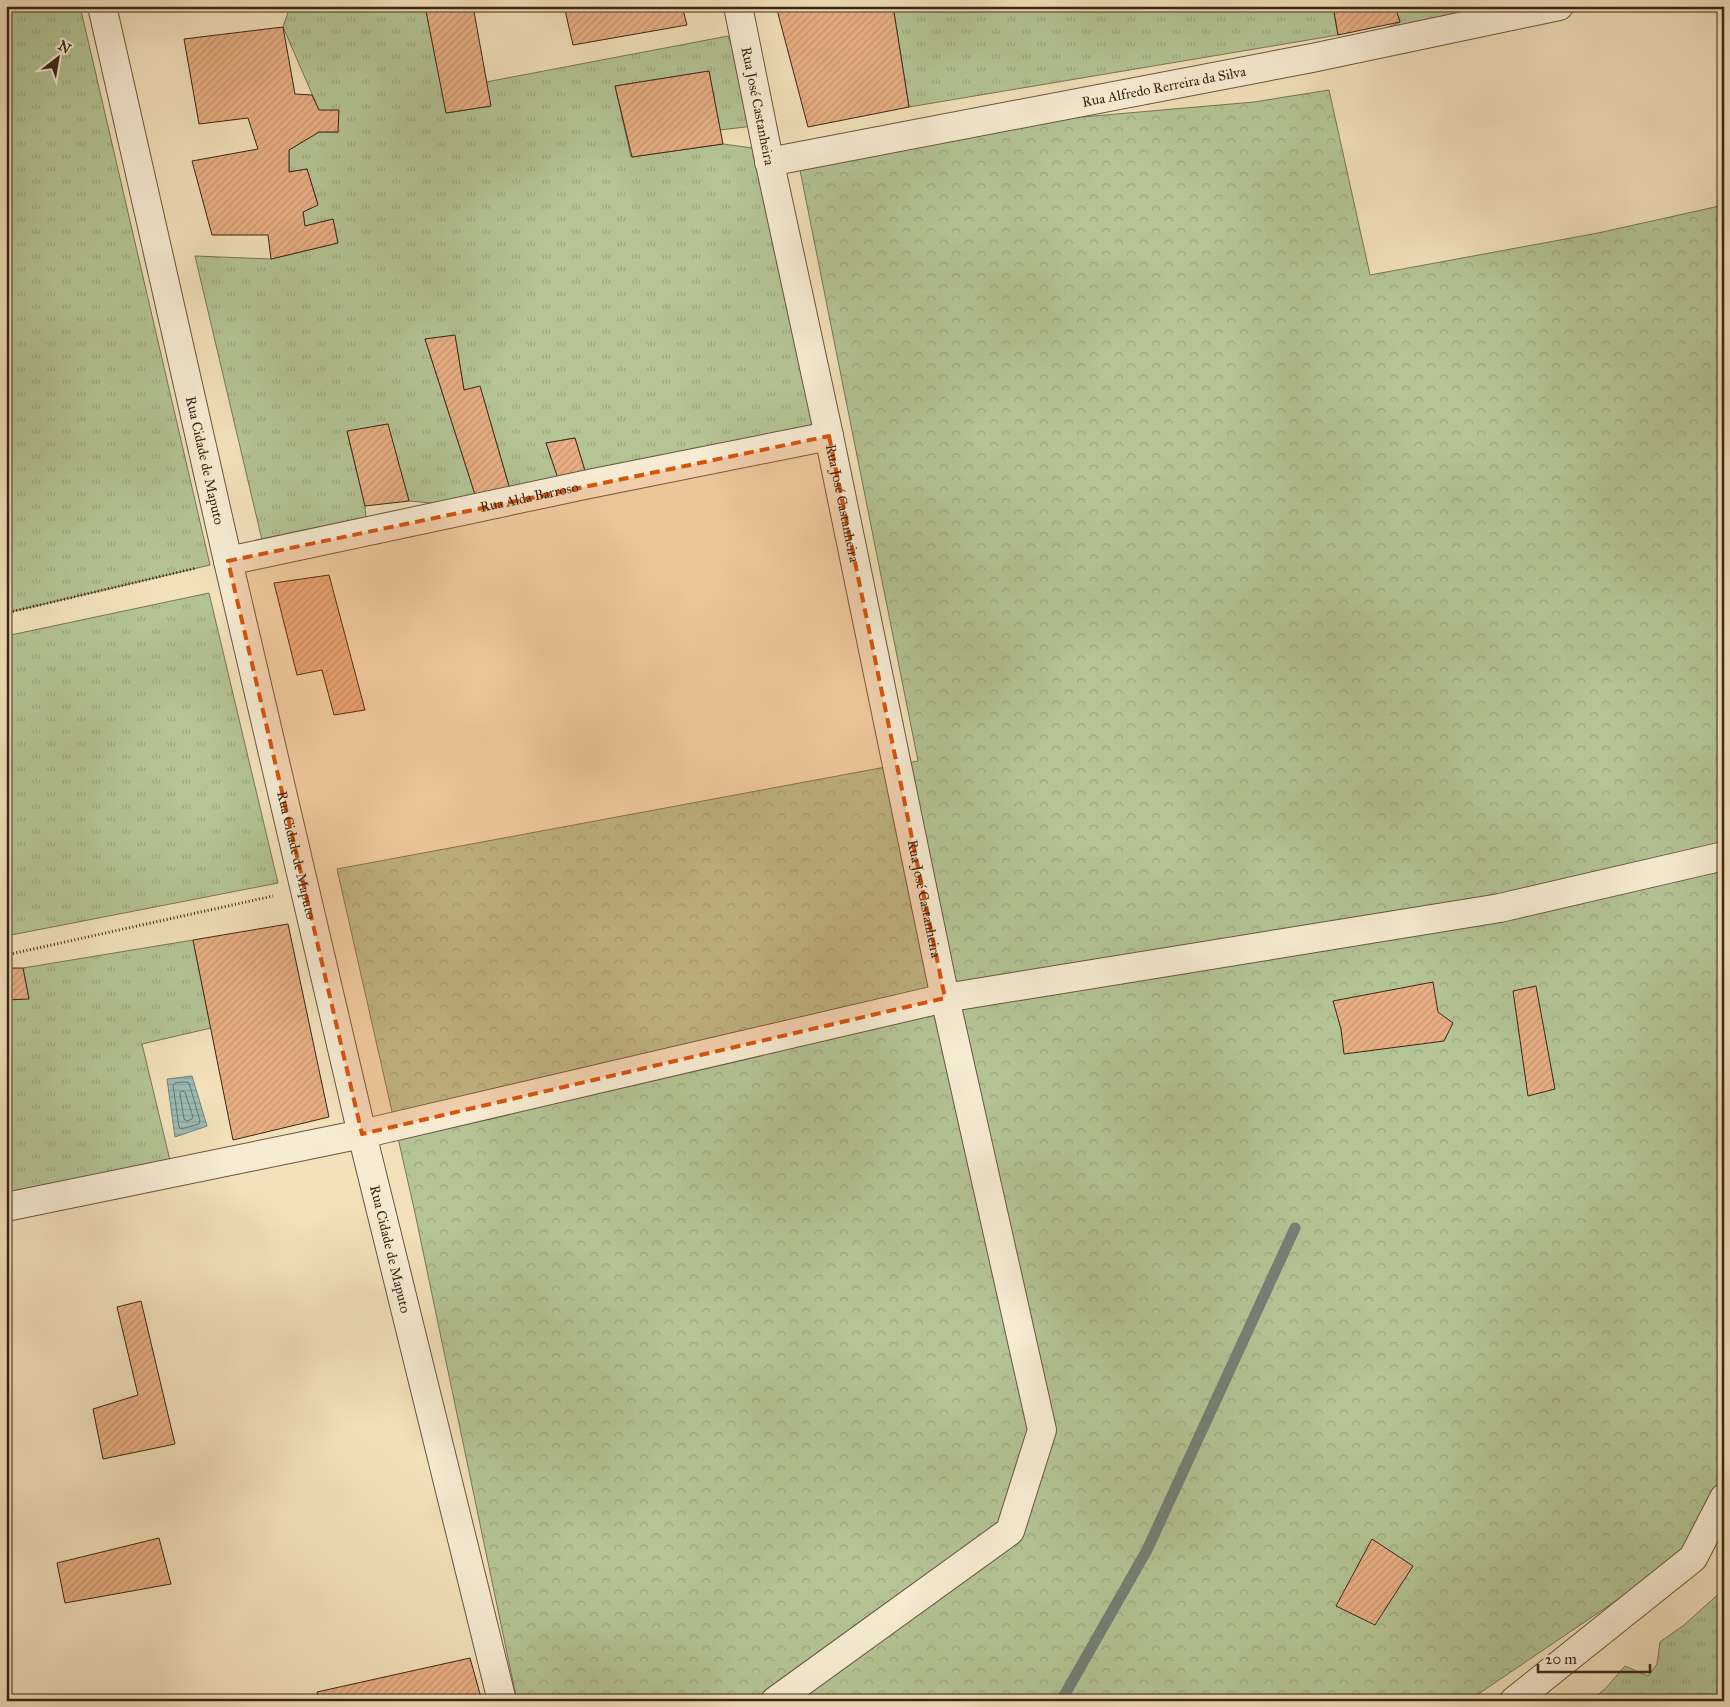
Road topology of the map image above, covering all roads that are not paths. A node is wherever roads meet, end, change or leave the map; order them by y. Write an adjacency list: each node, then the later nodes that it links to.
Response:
1 (102, 6): 6 (street, Rua Cidade de Maputo)
2 (738, 6): 4 (street, Rua José Castanheira)
3 (1559, 6): 4 (street, Rua Alfredo Rerreira da Silva)
4 (769, 162): 5 (street, Rua José Castanheira)
5 (829, 436): 6 (street, Rua Alda Barroso); 8 (street, Rua José Castanheira)
6 (228, 561): 9 (street, Rua Cidade de Maputo)
7 (1724, 856): 8 (street)
8 (945, 998): 9 (street); 13 (street, Rua José Castanheira)
9 (362, 1134): 10 (street); 12 (street, Rua Cidade de Maputo)
10 (6, 1207)
11 (1724, 1498): 14 (street)
12 (502, 1701)
13 (775, 1701)
14 (1514, 1701)

